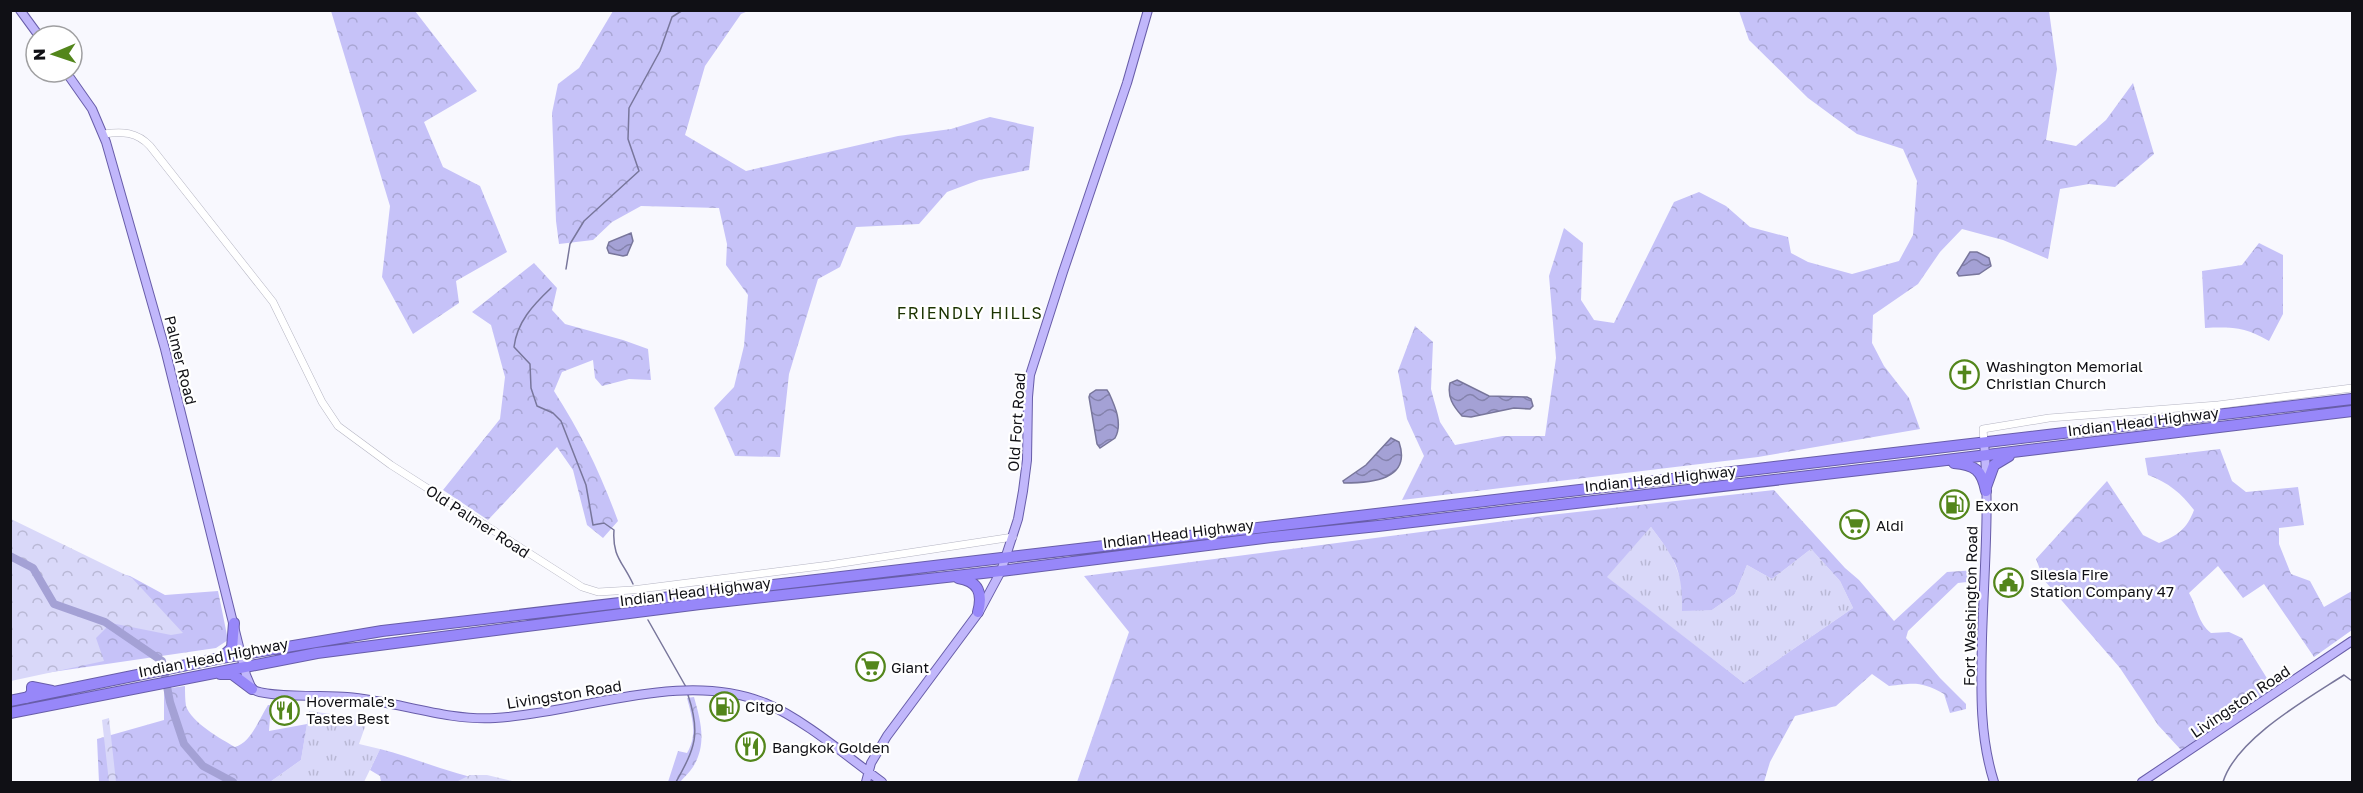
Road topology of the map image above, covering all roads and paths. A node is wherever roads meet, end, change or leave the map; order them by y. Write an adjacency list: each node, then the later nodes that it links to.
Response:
1 (20, 10): 3 (main road)
2 (1148, 10): 14 (main road, Old Fort Road)
3 (30, 24)
4 (74, 84): 5 (main road, Palmer Road)
5 (104, 134): 14 (street, Old Palmer Road); 19 (main road, Palmer Road)
6 (2352, 388): 9 (street, Fort Washington Road)
7 (2352, 399): 9 (highway, Indian Head Highway)
8 (2352, 411): 10 (highway, Indian Head Highway)
9 (1984, 442): 11 (main road, Fort Washington Road); 15 (highway, Indian Head Highway)
10 (2031, 450): 11 (highway, Indian Head Highway); 13 (highway)
11 (1985, 455): 12 (highway, Indian Head Highway); 13 (main road, Fort Washington Road)
12 (1935, 462): 13 (highway); 16 (highway, Indian Head Highway)
13 (1986, 489): 32 (main road, Fort Washington Road)
14 (1012, 537): 15 (main road, Old Fort Road)
15 (1006, 557): 16 (main road, Old Fort Road); 21 (highway, Indian Head Highway)
16 (1001, 571): 17 (highway, Indian Head Highway); 18 (main road, Old Fort Road)
17 (937, 578): 18 (highway); 23 (highway, Indian Head Highway)
18 (978, 612): 29 (main road, Old Fort Road)
19 (234, 623): 21 (main road, Palmer Road); 22 (highway)
20 (2352, 642): 33 (main road, Livingston Road)
21 (242, 654): 22 (highway, Indian Head Highway); 23 (main road, Palmer Road)
22 (221, 658): 25 (highway, Indian Head Highway)
23 (245, 666): 24 (highway, Indian Head Highway); 26 (main road)
24 (202, 674): 25 (highway, Indian Head Highway); 26 (highway)
25 (157, 677): 27 (highway, Indian Head Highway); 28 (highway, Indian Head Highway)
26 (252, 689): 29 (main road, Livingston Road)
27 (10, 701)
28 (10, 713)
29 (868, 773): 30 (main road, Old Fort Road); 31 (main road, Livingston Road)
30 (866, 783)
31 (882, 783)
32 (1994, 783)
33 (2142, 783)

